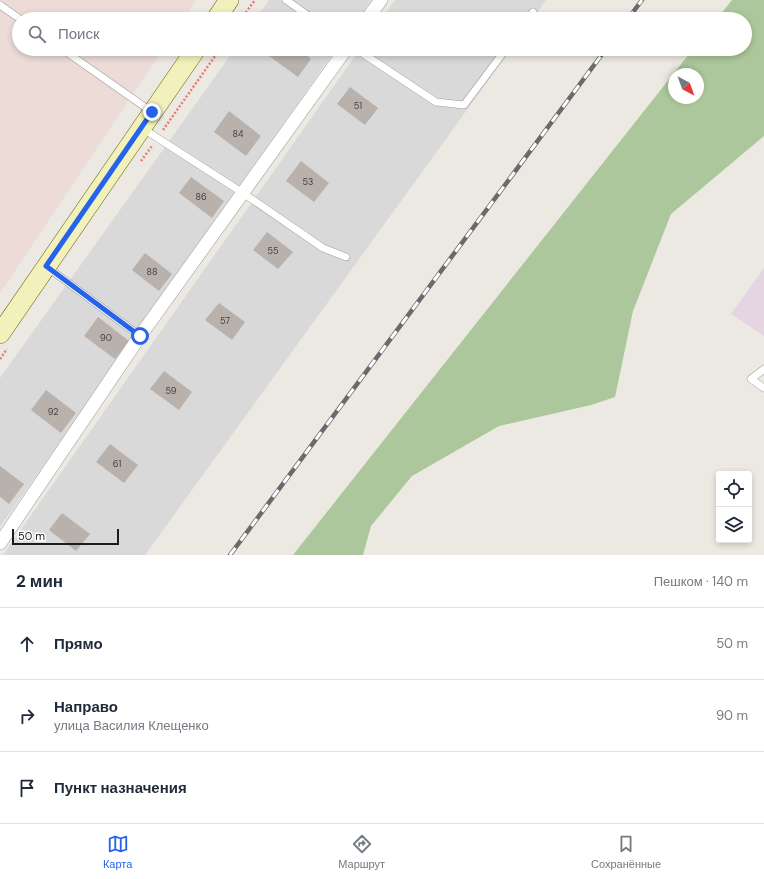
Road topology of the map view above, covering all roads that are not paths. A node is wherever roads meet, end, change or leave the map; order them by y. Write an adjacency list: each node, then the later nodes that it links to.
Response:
1 (229, 0): 5 (street)
2 (286, 0): 6 (lane)
3 (381, 0): 7 (street)
4 (1, 8): 8 (lane)
5 (221, 12)
6 (303, 12)
7 (372, 12)
8 (12, 14)
9 (72, 56): 14 (lane)
10 (191, 56): 14 (street)
11 (341, 56): 16 (street)
12 (367, 56): 13 (lane)
13 (501, 56)
14 (152, 112): 15 (street)
15 (142, 128): 16 (lane); 18 (street)
16 (243, 193): 17 (lane); 20 (street)
17 (346, 257)
18 (46, 266): 19 (street); 20 (lane)
19 (0, 334)
20 (140, 336): 23 (street)
21 (764, 369): 22 (lane)
22 (764, 388)
23 (0, 543)

